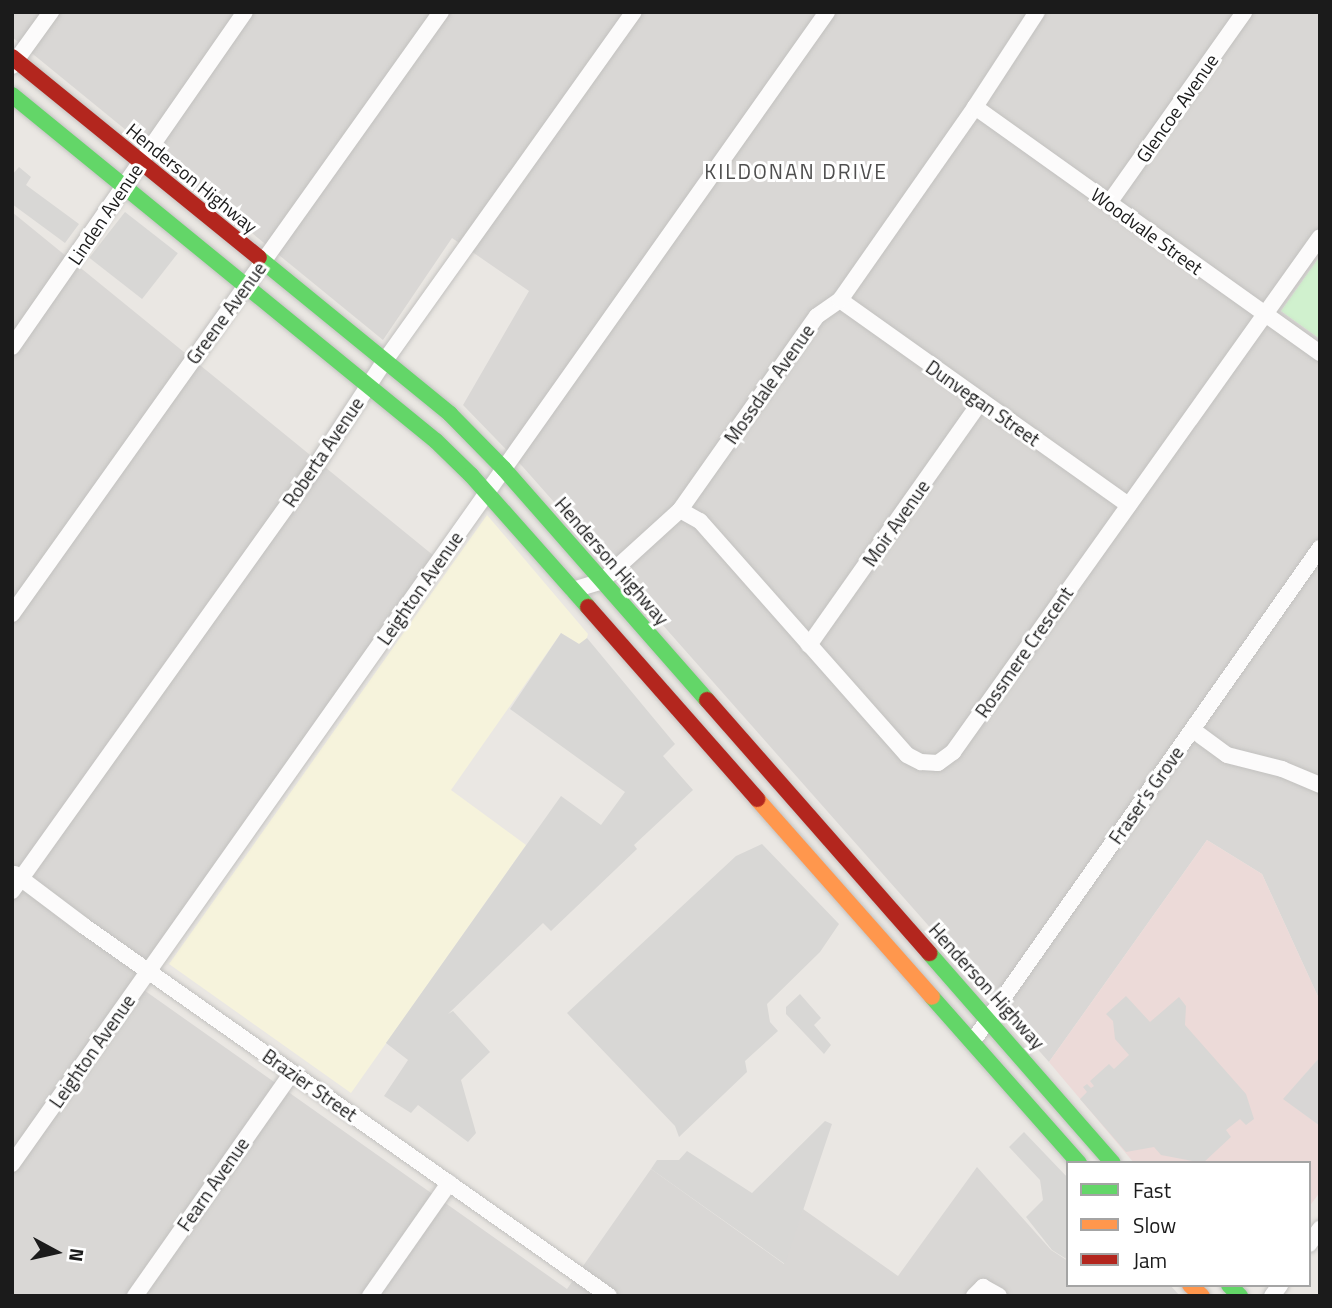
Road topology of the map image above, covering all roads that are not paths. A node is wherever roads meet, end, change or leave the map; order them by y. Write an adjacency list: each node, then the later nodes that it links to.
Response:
1 (51, 12): 8 (street)
2 (245, 12): 11 (street, Linden Avenue)
3 (441, 12): 15 (street, Greene Avenue)
4 (634, 12): 21 (street, Roberta Avenue)
5 (827, 12): 24 (street, Leighton Avenue)
6 (1037, 12): 10 (street, Mossdale Avenue)
7 (1244, 12): 13 (street, Glencoe Avenue)
8 (14, 62): 11 (main road, Henderson Highway)
9 (12, 94): 12 (main road)
10 (975, 107): 13 (street, Woodvale Street); 17 (street, Mossdale Avenue)
11 (140, 162): 12 (street, Linden Avenue); 15 (main road, Henderson Highway)
12 (124, 185): 16 (main road); 19 (street, Linden Avenue)
13 (1110, 203): 18 (street, Woodvale Street)
14 (1320, 237): 18 (street, Rossmere Crescent)
15 (262, 263): 16 (street, Greene Avenue); 21 (main road, Henderson Highway)
16 (247, 286): 22 (main road); 31 (street, Greene Avenue)
17 (840, 300): 23 (street, Dunvegan Street); 27 (street, Mossdale Avenue)
18 (1265, 314): 20 (street, Woodvale Street); 26 (street, Rossmere Crescent)
19 (12, 346)
20 (1320, 353)
21 (384, 362): 22 (street, Roberta Avenue); 24 (main road, Henderson Highway)
22 (368, 386): 25 (main road); 39 (street, Roberta Avenue)
23 (981, 401): 26 (street, Dunvegan Street); 32 (street, Moir Avenue)
24 (504, 469): 25 (street, Leighton Avenue); 29 (main road, Henderson Highway)
25 (487, 493): 30 (main road); 40 (street, Leighton Avenue)
26 (1128, 505): 32 (street, Rossmere Crescent)
27 (680, 510): 29 (street, Mossdale Avenue); 32 (street, Rossmere Crescent)
28 (1320, 548): 35 (street, Fraser's Grove)
29 (602, 581): 30 (street, Mossdale Avenue); 33 (main road, Henderson Highway)
30 (573, 590): 34 (main road)
31 (12, 614)
32 (810, 645)
33 (692, 683): 34 (main road); 37 (main road, Henderson Highway)
34 (671, 701): 38 (main road)
35 (1192, 730): 36 (street); 41 (street, Fraser's Grove)
36 (1320, 785)
37 (796, 802): 38 (main road); 41 (main road, Henderson Highway)
38 (778, 821): 42 (main road)
39 (15, 880): 40 (street, Brazier Street)
40 (149, 972): 43 (street, Brazier Street); 46 (street, Leighton Avenue)
41 (988, 1017): 42 (street, Fraser's Grove); 45 (main road, Henderson Highway)
42 (973, 1041): 44 (main road)
43 (292, 1073): 47 (street, Brazier Street); 49 (street, Fearn Avenue)
44 (1077, 1161)
45 (1111, 1161)
46 (12, 1164)
47 (449, 1183): 48 (street, Brazier Street); 50 (street)
48 (604, 1294)
49 (135, 1296)
50 (370, 1296)
51 (974, 1296): 52 (street)
52 (999, 1296)

